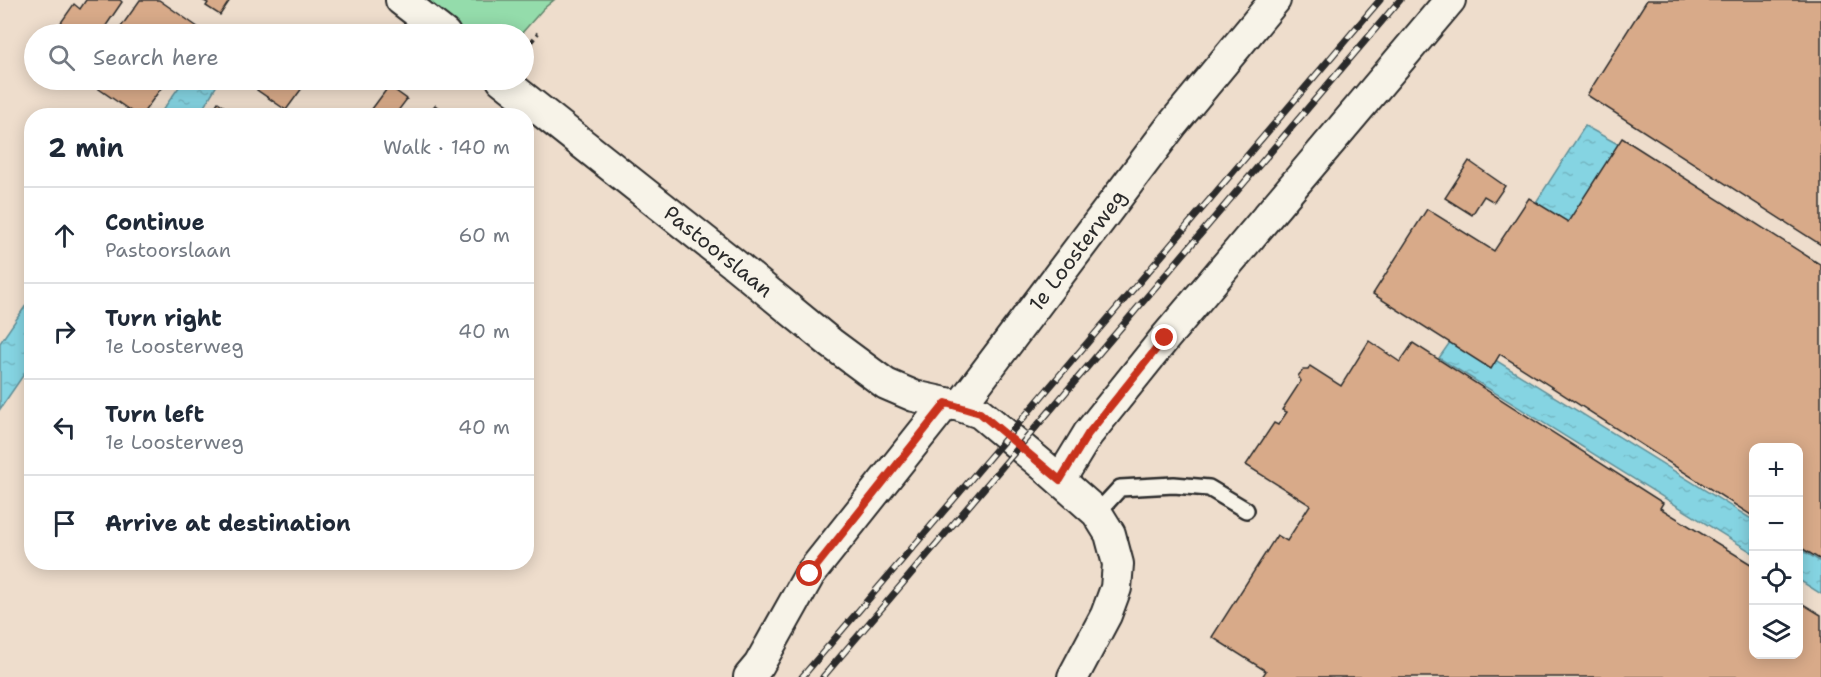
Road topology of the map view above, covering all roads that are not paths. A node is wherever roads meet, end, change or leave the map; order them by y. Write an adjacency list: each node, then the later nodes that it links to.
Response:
1 (401, 0): 4 (street)
2 (1275, 0): 6 (street, 1e Loosterweg)
3 (1450, 0): 7 (street)
4 (432, 24)
5 (515, 90): 6 (street, Pastoorslaan)
6 (953, 405): 7 (street); 10 (street)
7 (1060, 480): 9 (street)
8 (1246, 510): 9 (lane)
9 (1098, 513): 11 (street)
10 (749, 677)
11 (1073, 677)

